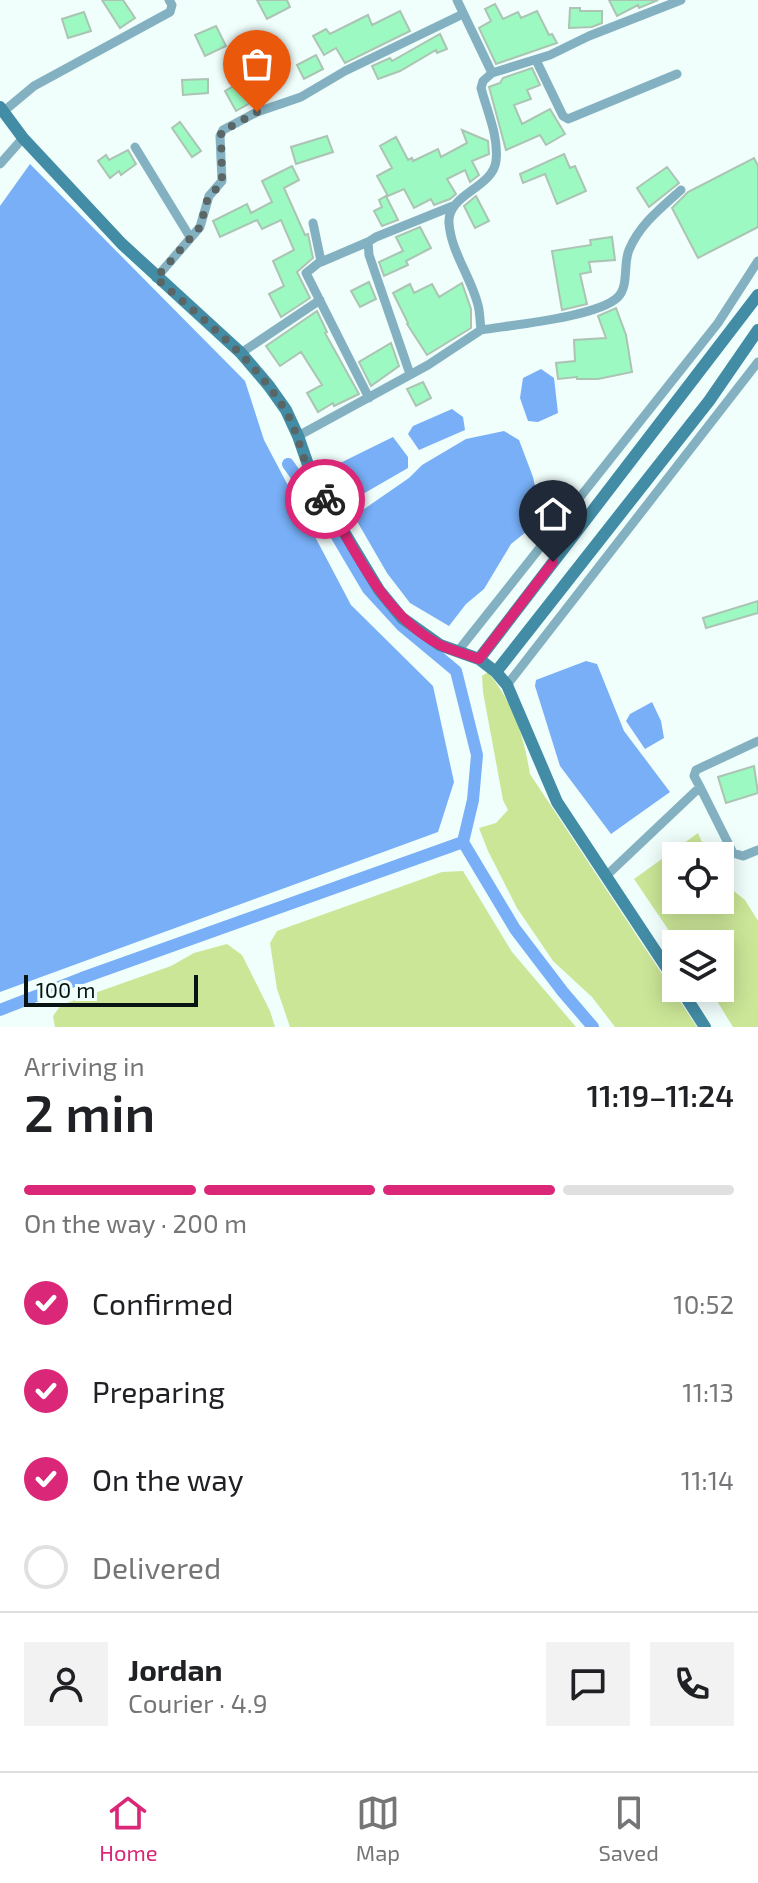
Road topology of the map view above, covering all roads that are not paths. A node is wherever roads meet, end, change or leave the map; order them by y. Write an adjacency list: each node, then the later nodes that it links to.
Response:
1 (169, 0): 8 (street)
2 (457, 0): 4 (street)
3 (681, 0): 5 (street)
4 (463, 14): 6 (street); 15 (street)
5 (536, 60): 6 (street); 7 (street)
6 (492, 73): 13 (street)
7 (677, 74)
8 (2, 109): 9 (street)
9 (23, 138): 11 (street); 19 (street)
10 (135, 147): 15 (street)
11 (0, 164)
12 (681, 190): 22 (street)
13 (453, 206): 16 (street); 22 (street)
14 (313, 223): 18 (street)
15 (190, 237): 19 (street)
16 (368, 242): 18 (street); 26 (street)
17 (758, 261): 29 (street)
18 (321, 262): 21 (street)
19 (156, 278): 24 (street)
20 (758, 295): 30 (street)
21 (320, 300): 24 (street); 27 (street)
22 (481, 330): 26 (street)
23 (758, 330): 31 (street)
24 (241, 353): 28 (street)
25 (758, 362): 32 (street)
26 (410, 374): 27 (street)
27 (369, 398): 28 (street)
28 (298, 436): 29 (street)
29 (458, 651): 30 (street)
30 (479, 659): 31 (street)
31 (496, 672): 32 (street)
32 (507, 685): 36 (street)
33 (758, 741): 34 (street)
34 (700, 787): 35 (street); 36 (street)
35 (758, 850)
36 (606, 876): 37 (street)
37 (662, 961)
38 (689, 1002): 39 (street)
39 (705, 1027)

